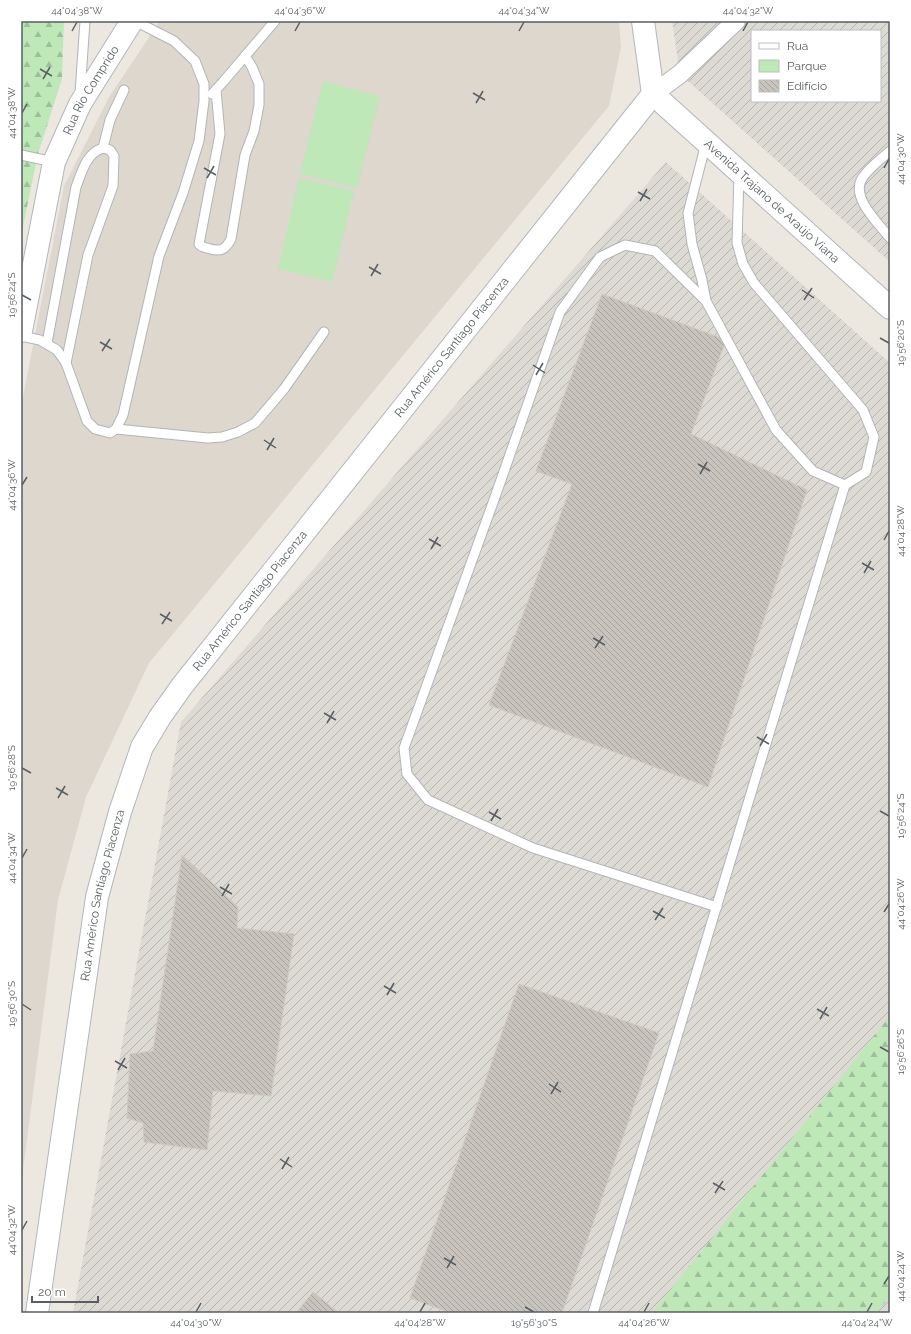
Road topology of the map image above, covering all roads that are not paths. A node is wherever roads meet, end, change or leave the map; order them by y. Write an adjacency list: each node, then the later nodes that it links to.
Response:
1 (85, 21): 12 (lane)
2 (132, 21): 12 (street, Rua Rio Comprido)
3 (135, 21): 11 (lane)
4 (275, 21): 7 (lane)
5 (643, 21): 10 (street)
6 (736, 21): 10 (street, Rua Américo Santiago Piacenza)
7 (245, 56): 9 (lane); 9 (lane)
8 (124, 90): 14 (lane)
9 (216, 90): 11 (lane)
10 (653, 94): 13 (street, Avenida Trajano de Araújo Viana); 30 (street, Rua Américo Santiago Piacenza)
11 (204, 101): 27 (lane)
12 (80, 104): 17 (street, Rua Rio Comprido)
13 (706, 142): 18 (street, Avenida Trajano de Araújo Viana); 20 (lane)
14 (103, 148): 25 (lane); 26 (lane)
15 (890, 151): 19 (lane)
16 (21, 155): 17 (lane)
17 (54, 162): 22 (street, Rua Rio Comprido)
18 (739, 172): 21 (street, Avenida Trajano de Araújo Viana); 28 (lane)
19 (890, 238)
20 (706, 301): 28 (lane); 29 (lane)
21 (890, 308)
22 (21, 331)
23 (324, 332): 27 (lane)
24 (21, 336): 25 (lane)
25 (47, 343): 26 (lane)
26 (66, 363): 27 (lane)
27 (116, 429)
28 (844, 485): 29 (lane)
29 (717, 906): 31 (lane)
30 (37, 1313)
31 (593, 1313)

